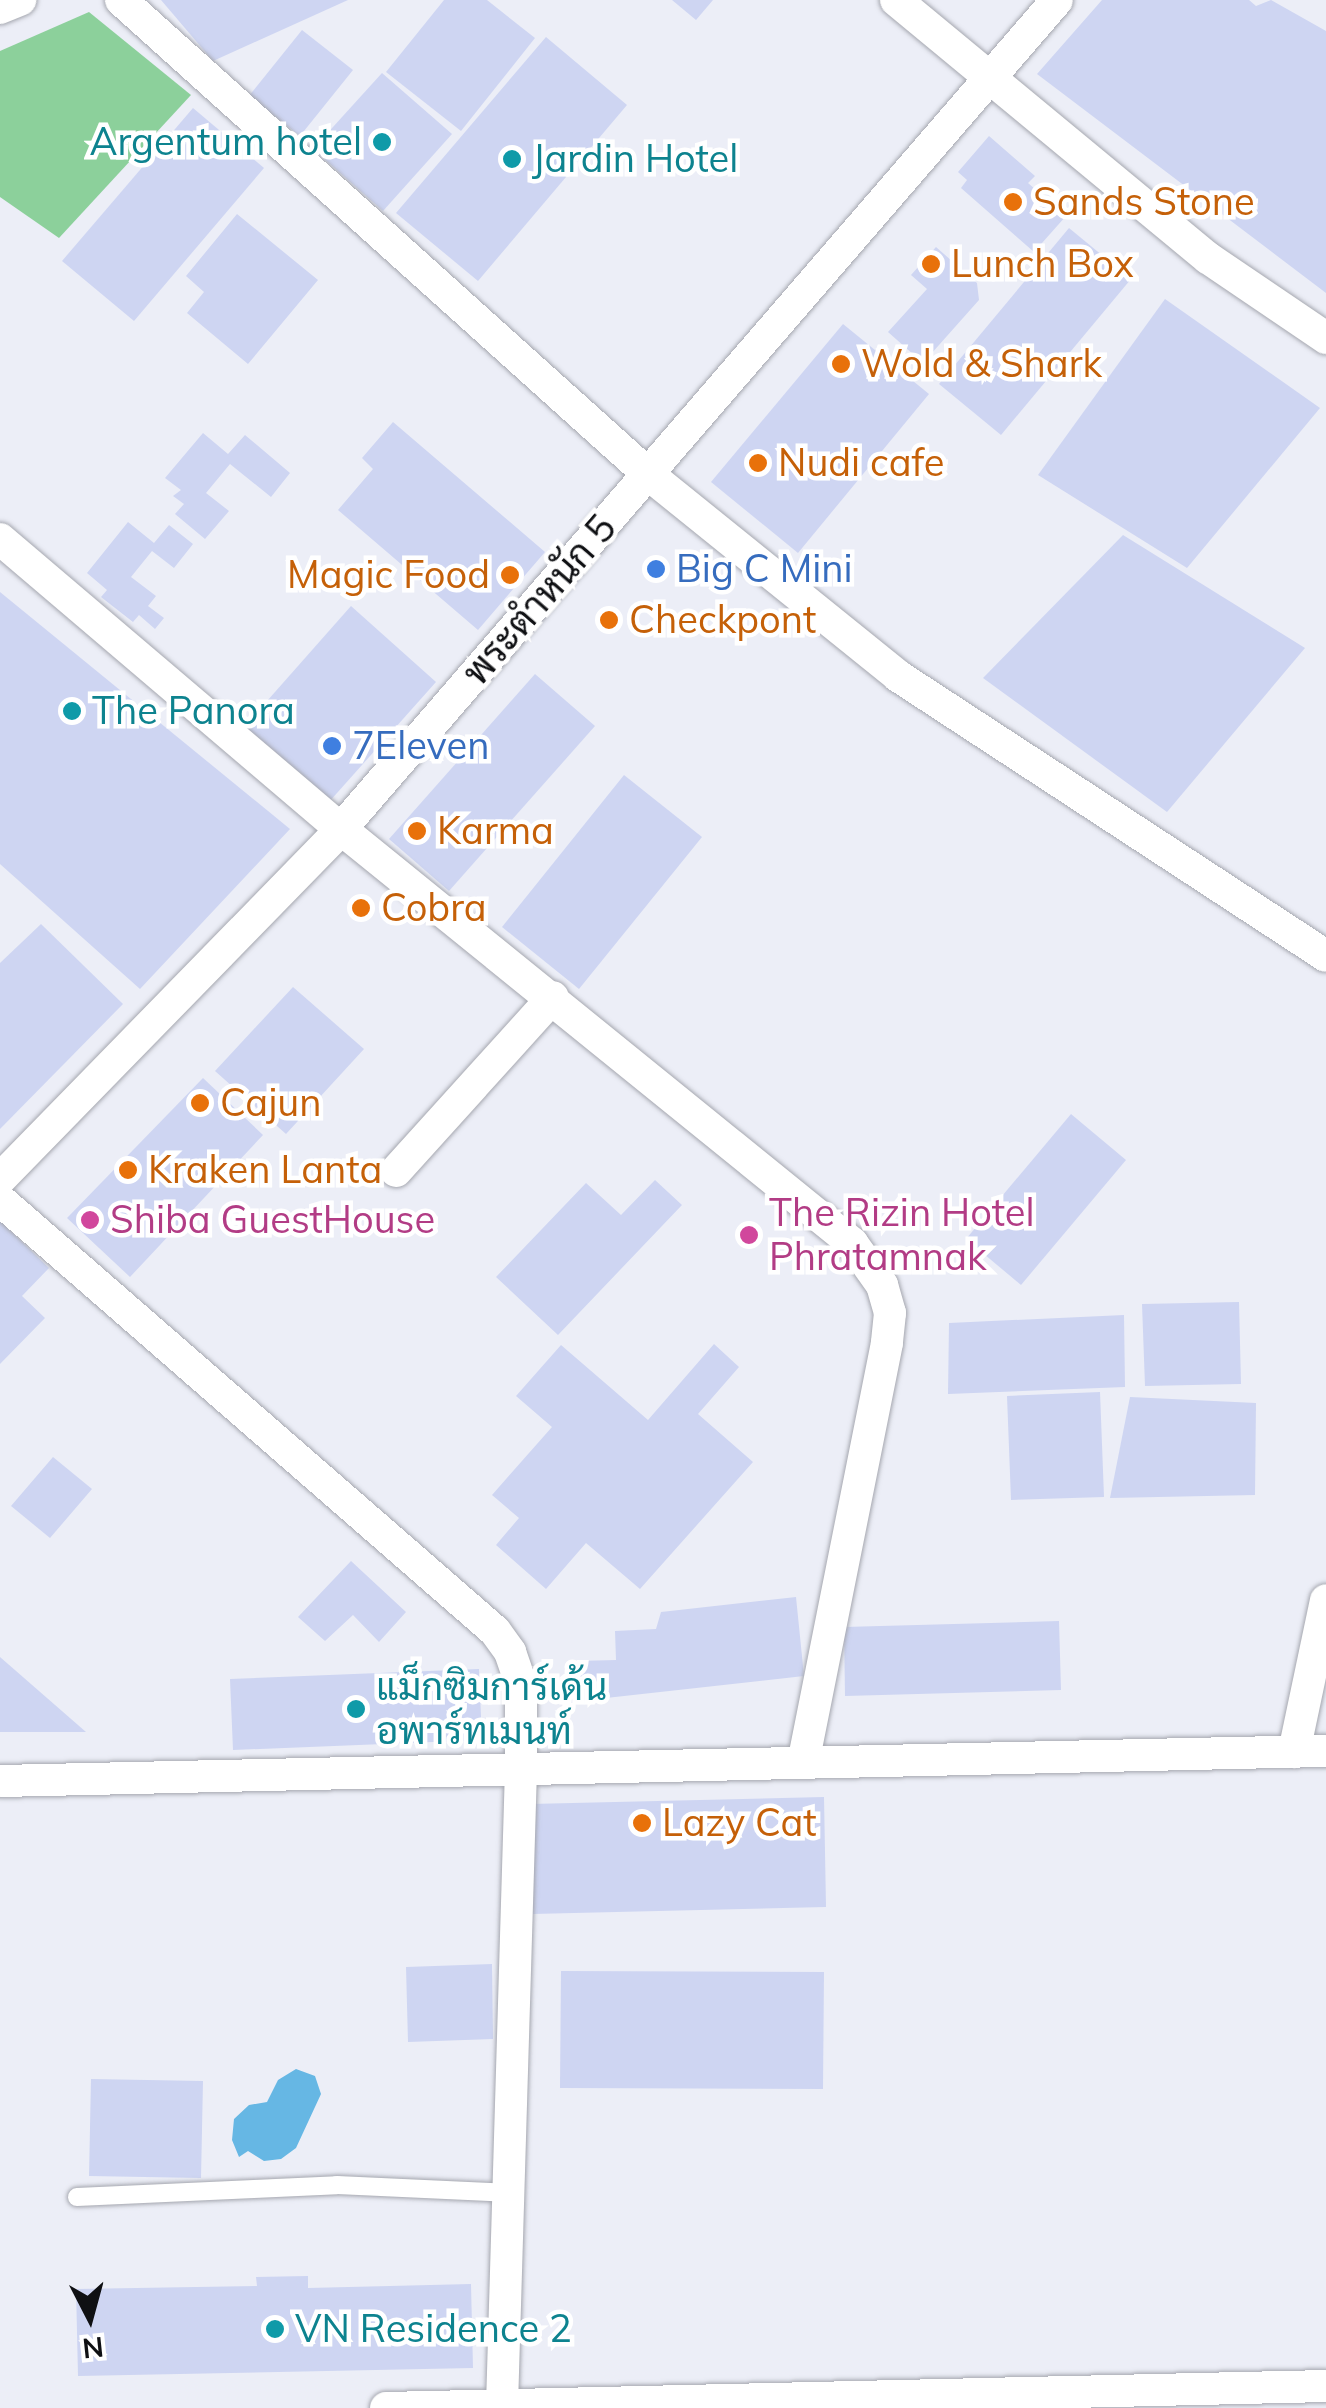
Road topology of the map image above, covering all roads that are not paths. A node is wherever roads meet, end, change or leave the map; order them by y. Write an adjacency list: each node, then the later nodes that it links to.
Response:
1 (20, 0): 5 (street)
2 (121, 0): 8 (street)
3 (896, 0): 6 (street)
4 (1057, 0): 6 (street, พระตำหนัก 5)
5 (0, 8)
6 (990, 78): 7 (street); 8 (street, พระตำหนัก 5)
7 (1326, 338)
8 (648, 474): 10 (street, พระตำหนัก 5); 11 (street)
9 (0, 539): 10 (street)
10 (340, 829): 12 (street); 14 (street, พระตำหนัก 5)
11 (1326, 956)
12 (554, 997): 13 (street); 18 (street)
13 (396, 1171)
14 (0, 1179)
15 (0, 1200): 19 (street)
16 (1326, 1600): 17 (street)
17 (1310, 1751): 18 (street)
18 (803, 1762): 19 (street)
19 (521, 1769): 20 (street); 21 (street)
20 (0, 1781)
21 (513, 2193): 22 (lane); 24 (street)
22 (76, 2196)
23 (1326, 2386): 25 (street)
24 (502, 2404): 25 (street); 26 (street)
25 (565, 2405)
26 (386, 2408)

